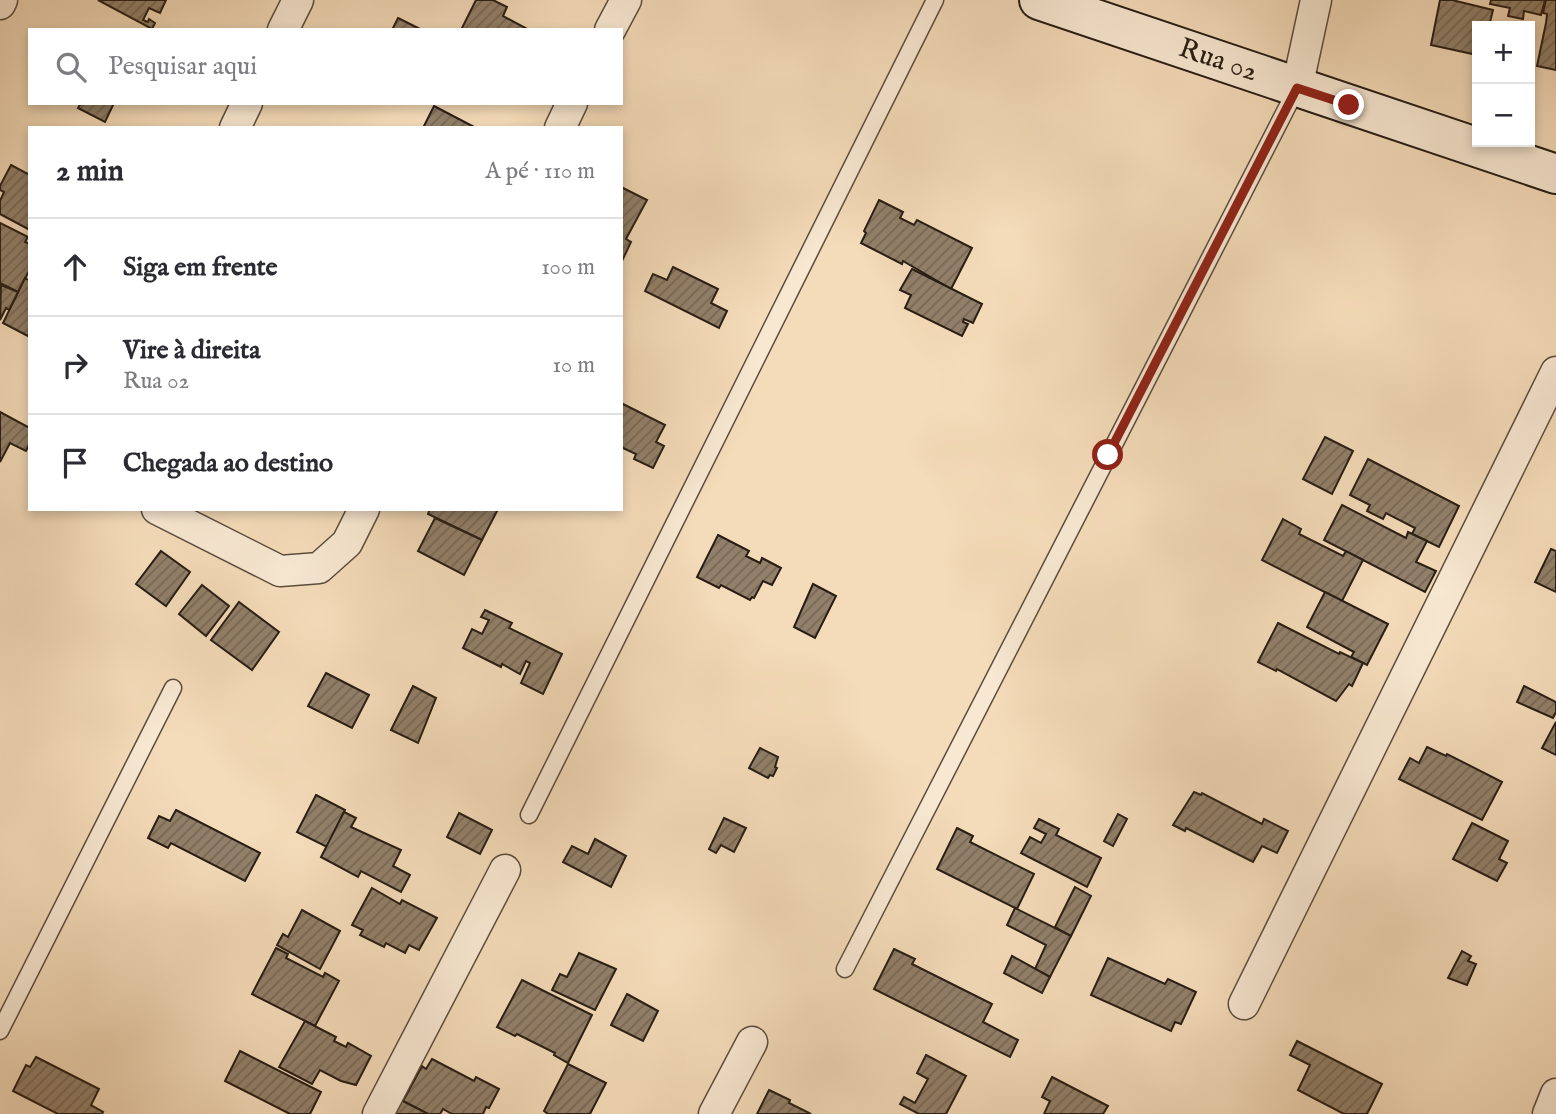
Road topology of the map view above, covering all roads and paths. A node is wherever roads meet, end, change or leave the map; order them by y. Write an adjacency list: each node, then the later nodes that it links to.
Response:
1 (298, 0): 6 (street)
2 (626, 0): 7 (street)
3 (935, 0): 18 (lane)
4 (1038, 0): 8 (street, Rua 02)
5 (1316, 0): 8 (street)
6 (284, 28)
7 (611, 28)
8 (1297, 88): 13 (street, Rua 02); 20 (lane)
9 (246, 105): 11 (street)
10 (571, 105): 12 (street)
11 (236, 126)
12 (561, 126)
13 (1556, 174)
14 (1556, 372): 21 (street)
15 (161, 511): 16 (street)
16 (363, 511)
17 (173, 688): 22 (lane)
18 (529, 816)
19 (505, 870): 25 (street)
20 (845, 969)
21 (1244, 1004)
22 (0, 1031)
23 (751, 1042): 26 (street)
24 (1556, 1094): 27 (street)
25 (378, 1114)
26 (714, 1114)
27 (1548, 1114)

